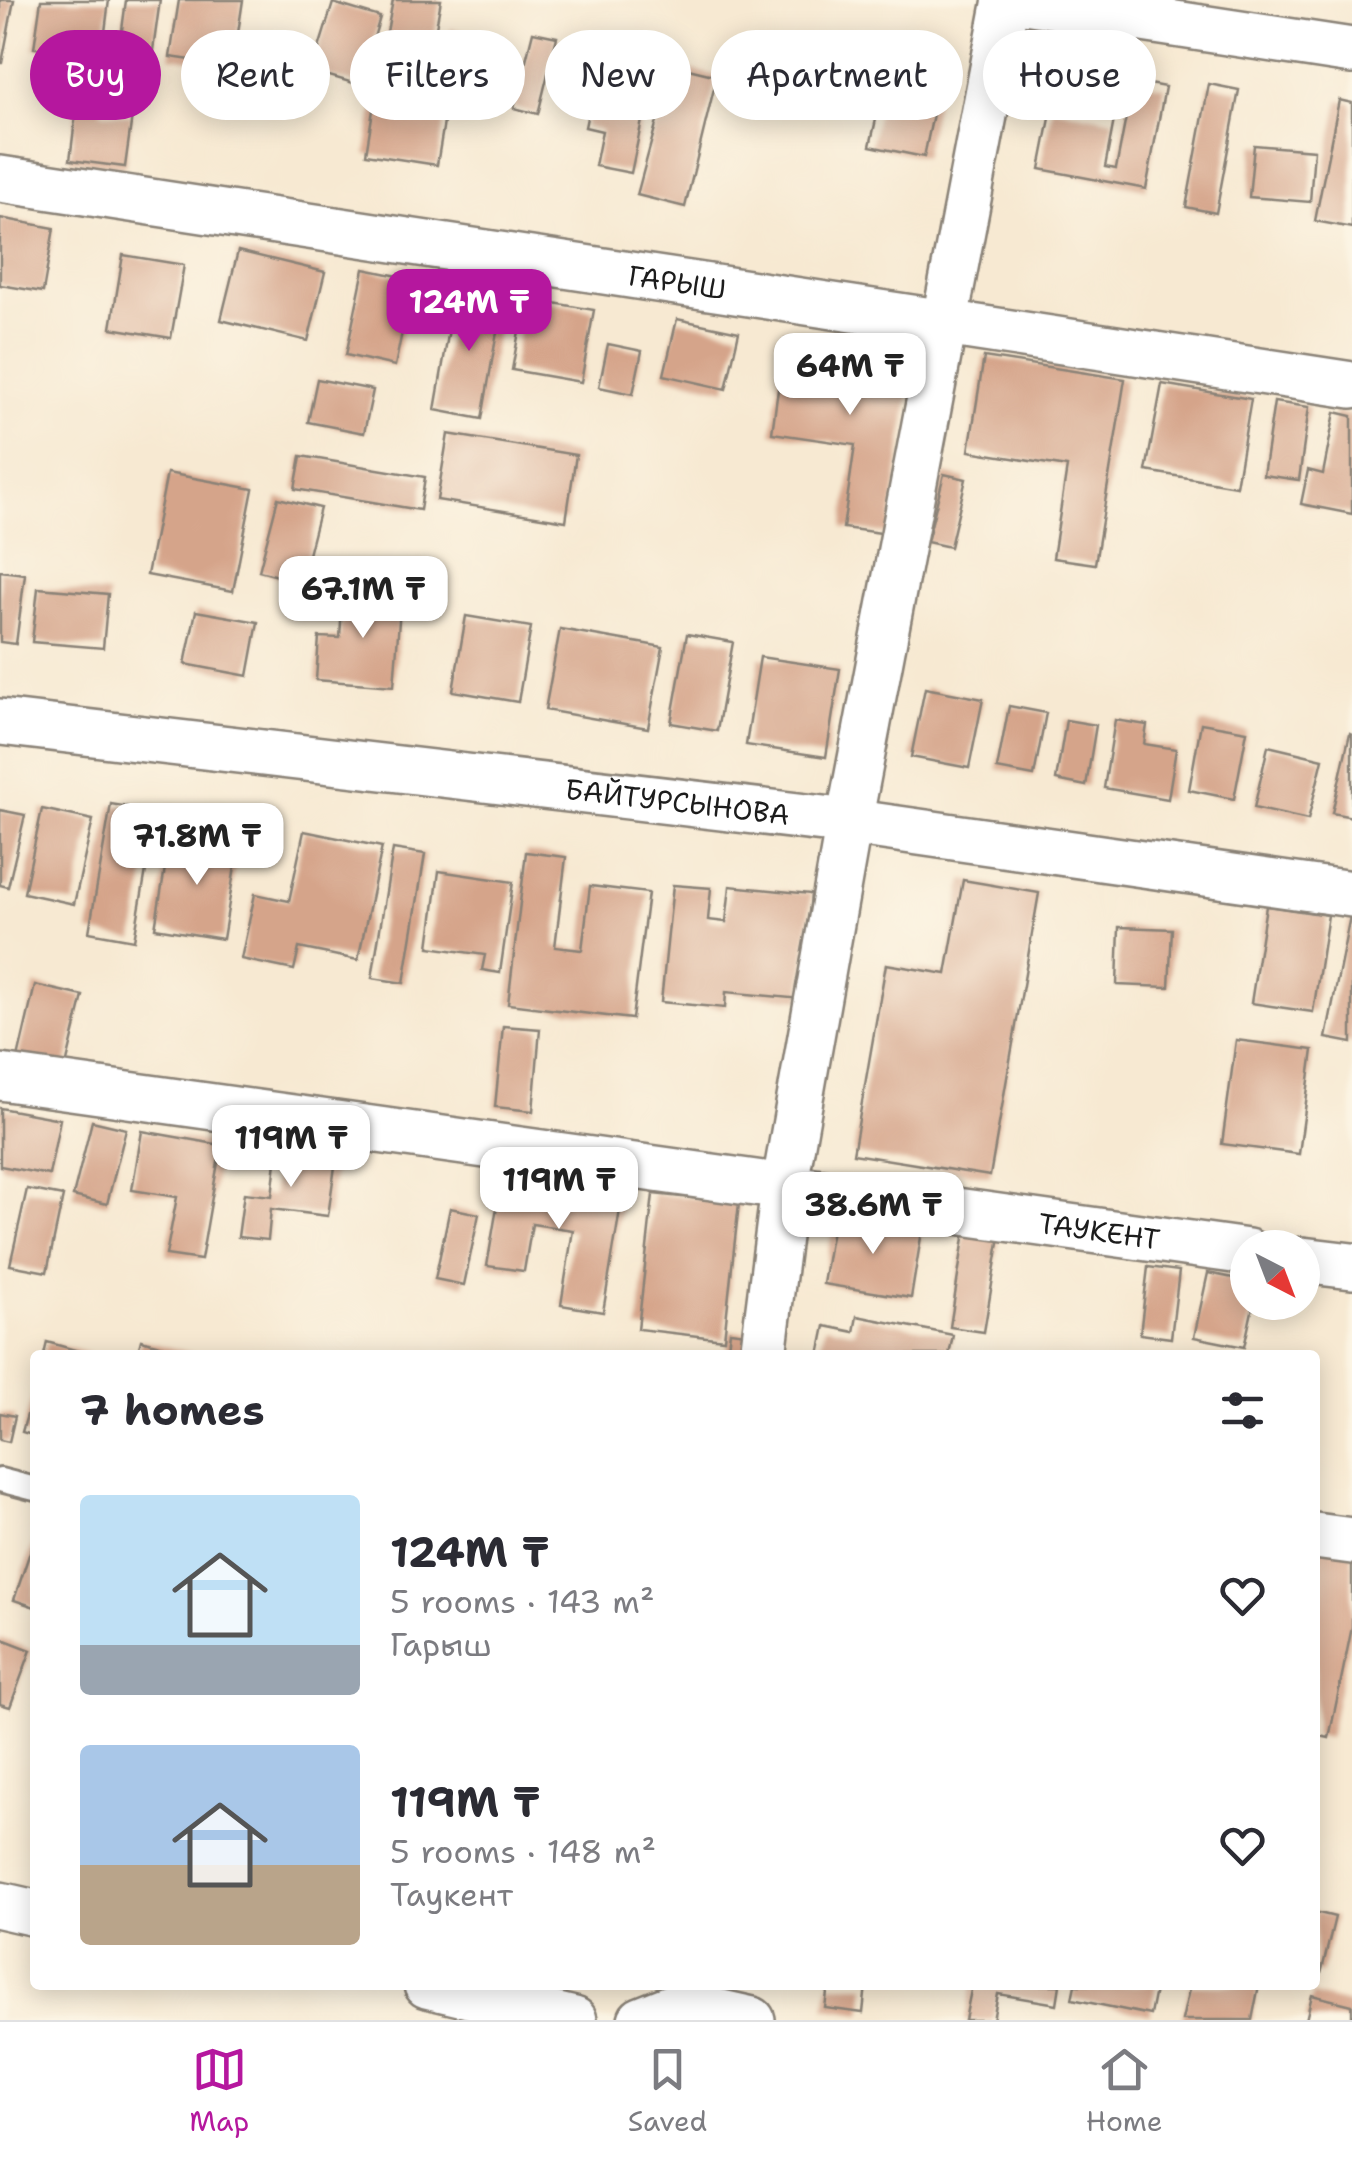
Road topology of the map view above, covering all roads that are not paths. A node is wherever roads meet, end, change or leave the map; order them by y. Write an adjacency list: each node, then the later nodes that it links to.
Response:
1 (1006, 0): 5 (street)
2 (1018, 0): 3 (street)
3 (1352, 52)
4 (0, 179): 5 (street, ГАРЫШ)
5 (944, 323): 6 (street, ГАРЫШ); 8 (street)
6 (1352, 385)
7 (0, 722): 8 (street, БАЙТУРСЫНОВА)
8 (849, 822): 9 (street, БАЙТУРСЫНОВА); 11 (street)
9 (1352, 894)
10 (0, 1076): 11 (street, ТАУКЕНТ)
11 (784, 1190): 12 (street, ТАУКЕНТ); 15 (street)
12 (1230, 1250)
13 (1320, 1262): 14 (street)
14 (1352, 1266)
15 (764, 1350)
16 (0, 1480): 17 (lane)
17 (30, 1488)
18 (1320, 1537): 19 (street)
19 (1352, 1541)
20 (0, 1905): 21 (street)
21 (30, 1912)
22 (448, 1990): 24 (street)
23 (669, 2003): 25 (street)
24 (574, 2020)
25 (752, 2020)

